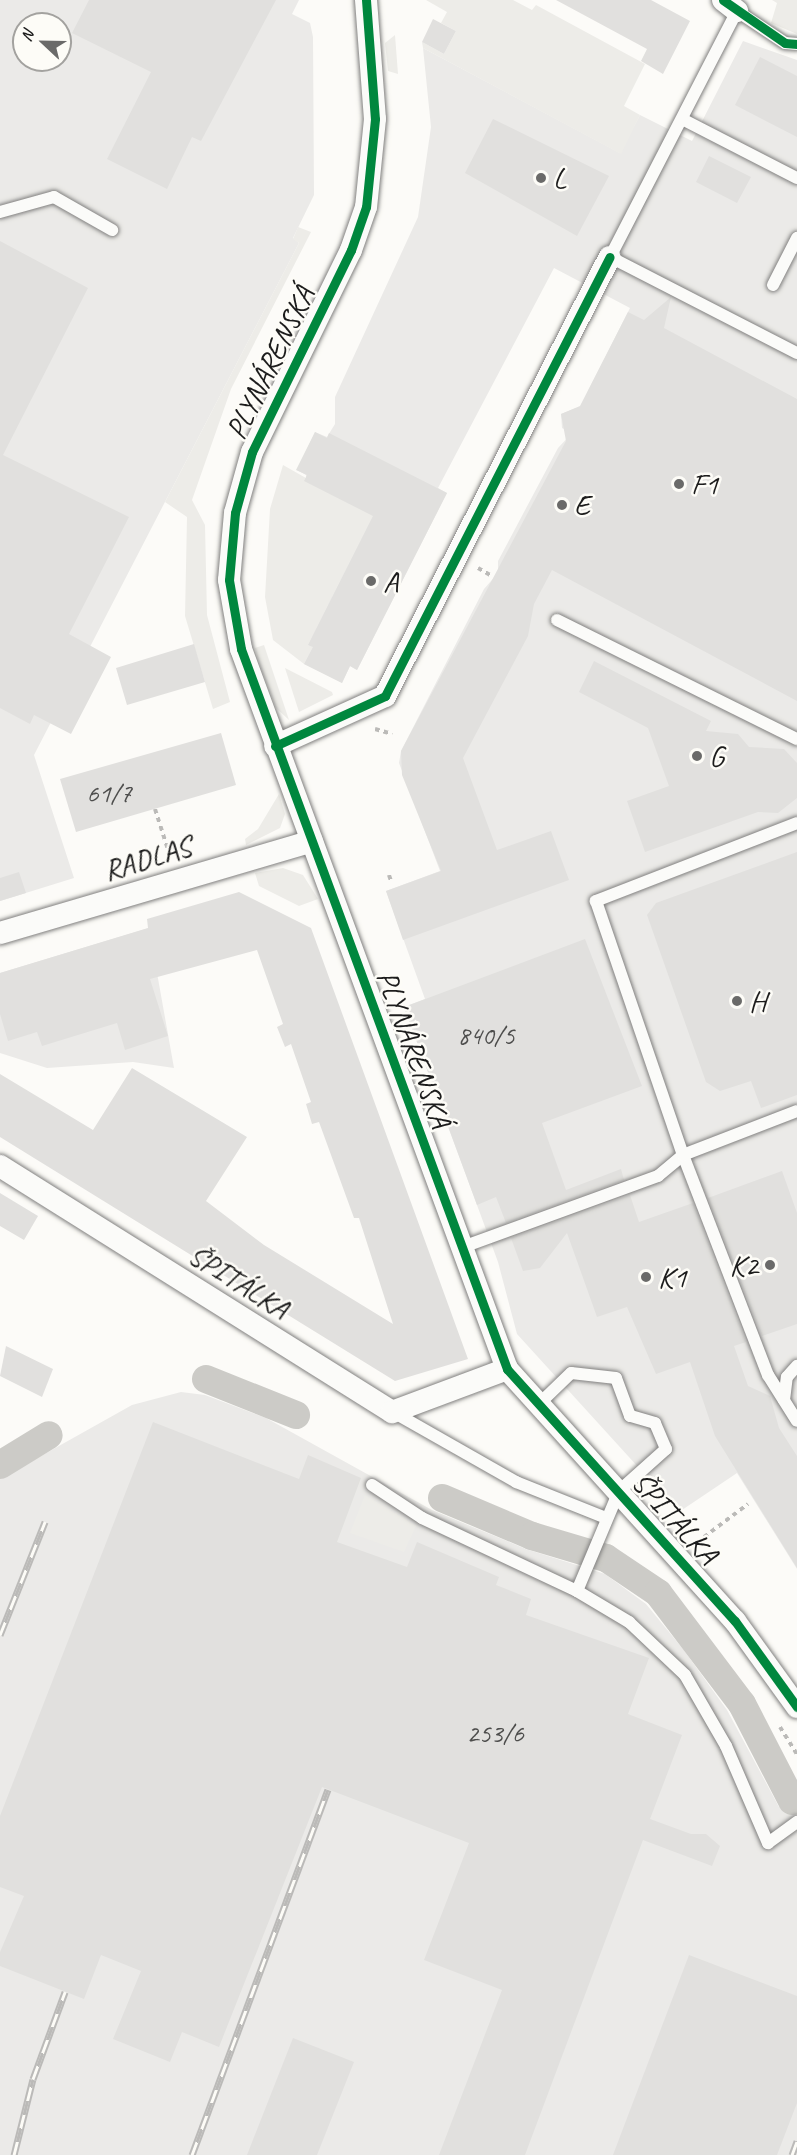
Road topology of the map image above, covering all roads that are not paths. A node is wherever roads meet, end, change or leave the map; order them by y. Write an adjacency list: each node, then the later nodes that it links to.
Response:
1 (366, 0): 14 (street, PLYNÁRENSKÁ)
2 (730, 5): 3 (lane); 4 (lane)
3 (797, 44)
4 (682, 119): 5 (lane); 9 (lane)
5 (797, 178)
6 (0, 212): 7 (lane)
7 (112, 230)
8 (797, 238): 10 (lane)
9 (610, 257): 11 (lane); 14 (street)
10 (773, 285)
11 (797, 353)
12 (557, 620): 13 (lane)
13 (797, 739)
14 (275, 746): 16 (street, PLYNÁRENSKÁ)
15 (797, 823): 19 (lane)
16 (312, 841): 17 (street, RADLAS); 21 (street, PLYNÁRENSKÁ)
17 (0, 933)
18 (797, 1111): 19 (lane)
19 (683, 1155): 21 (lane); 24 (lane)
20 (0, 1166): 26 (street, ŠPITÁLKA)
21 (460, 1248): 23 (street, PLYNÁRENSKÁ)
22 (797, 1366): 24 (lane)
23 (507, 1369): 25 (street, ŠPITÁLKA); 26 (street)
24 (784, 1400): 27 (lane)
25 (539, 1404): 29 (street, ŠPITÁLKA); 29 (lane)
26 (392, 1412): 30 (lane)
27 (797, 1421)
28 (372, 1485): 31 (lane)
29 (619, 1491): 30 (lane); 32 (street, ŠPITÁLKA)
30 (606, 1518): 31 (lane)
31 (577, 1591): 33 (lane)
32 (797, 1707)
33 (797, 1822)

